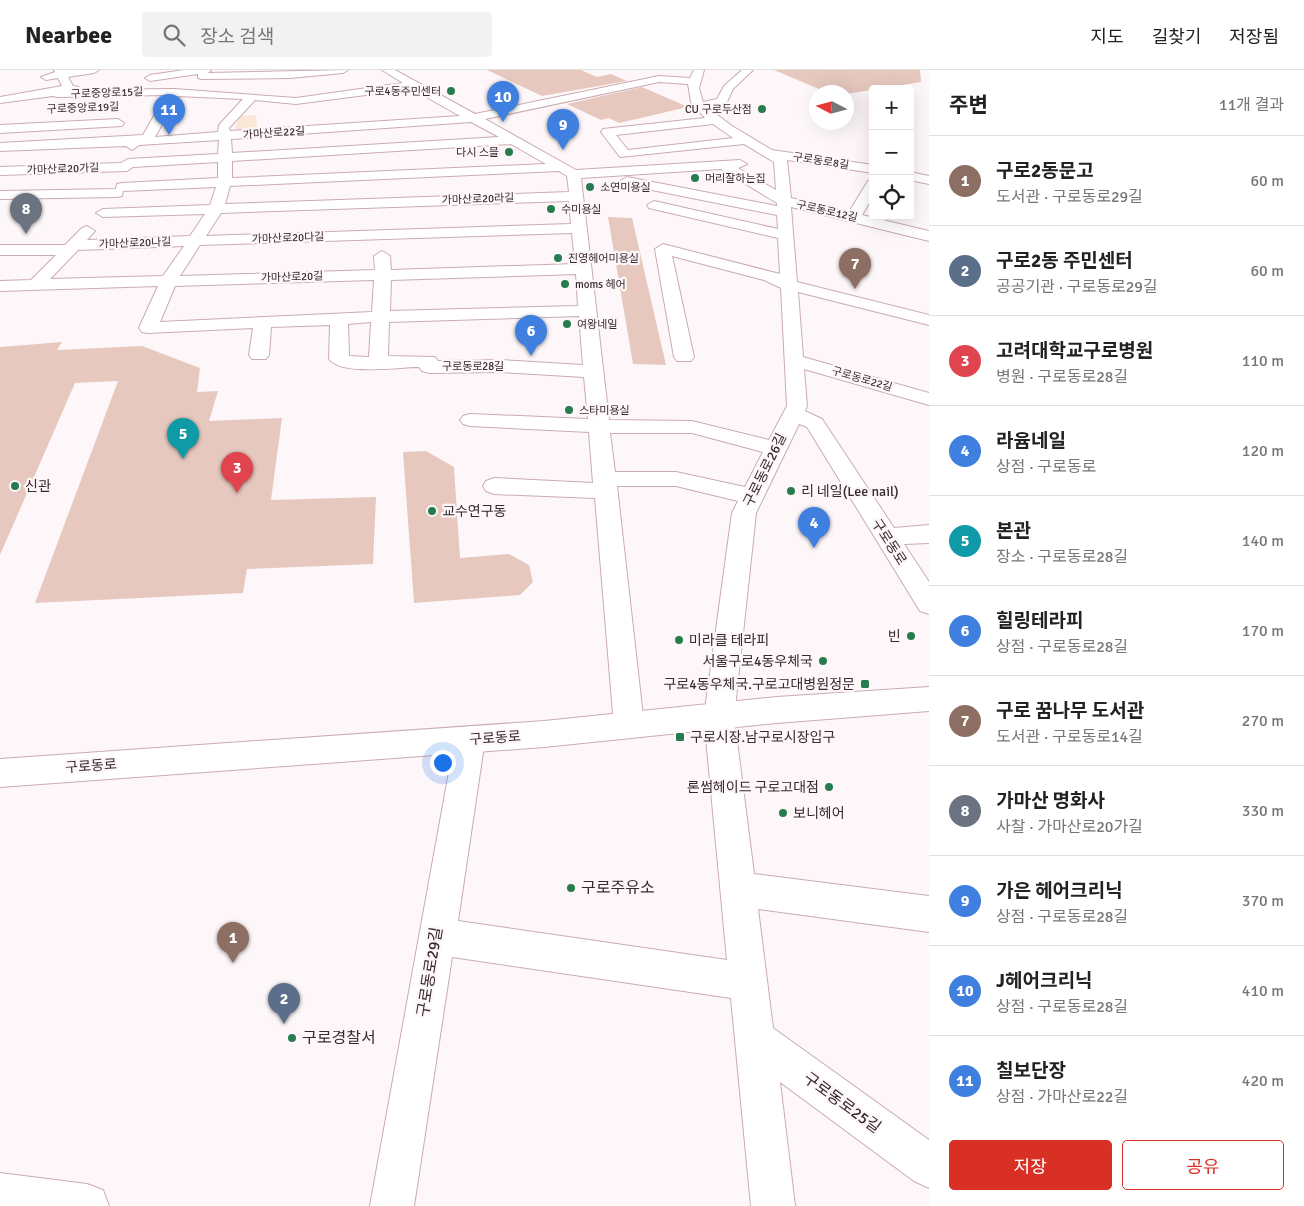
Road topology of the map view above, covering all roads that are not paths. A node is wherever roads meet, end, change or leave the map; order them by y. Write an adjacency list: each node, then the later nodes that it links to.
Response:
1 (94, 70): 5 (street)
2 (206, 70): 6 (street)
3 (343, 70): 8 (street)
4 (748, 70): 21 (street)
5 (61, 72): 10 (street); 14 (street, 구로중앙로15길)
6 (184, 73): 8 (street); 14 (street)
7 (383, 73): 13 (street)
8 (290, 75): 19 (street)
9 (696, 75): 21 (street); 22 (street)
10 (35, 78)
11 (353, 79): 12 (street)
12 (332, 83)
13 (414, 85): 19 (street, 구로중앙로15길); 22 (street)
14 (57, 92): 15 (street, 구로중앙로15길); 17 (street)
15 (112, 92): 16 (street, 구로중앙로15길); 25 (street)
16 (174, 92): 18 (street, 구로중앙로15길); 31 (street)
17 (38, 95): 20 (street); 27 (street)
18 (252, 96): 19 (street, 구로중앙로15길); 28 (street)
19 (309, 99)
20 (0, 100)
21 (700, 106): 23 (street)
22 (474, 118): 26 (street, 가마산로22길); 29 (street)
23 (717, 120): 30 (street); 30 (street)
24 (127, 123): 25 (street, 구로중앙로19길)
25 (88, 124): 27 (street, 구로중앙로19길); 32 (street)
26 (364, 126): 28 (street, 가마산로22길); 34 (street)
27 (1, 129)
28 (225, 136): 31 (street, 가마산로22길); 35 (street)
29 (514, 140): 34 (street); 43 (street)
30 (748, 140): 36 (street)
31 (134, 142): 32 (street, 가마산로22길); 37 (street, 가마산로20나길)
32 (74, 144): 33 (street, 가마산로22길)
33 (0, 147)
34 (371, 150): 35 (street); 44 (street)
35 (225, 158): 37 (street); 47 (street)
36 (766, 160): 38 (street); 41 (street, 구로동로8길); 55 (street, 구로동로26길)
37 (127, 165): 42 (street, 가마산로20가길); 49 (street, 가마산로20나길)
38 (722, 165): 43 (street); 55 (street)
39 (929, 166): 40 (street)
40 (914, 168)
41 (869, 169)
42 (0, 170)
43 (568, 170): 44 (street); 52 (street)
44 (378, 175): 47 (street); 53 (street)
45 (914, 177): 46 (street)
46 (929, 180)
47 (225, 181): 49 (street); 56 (street)
48 (627, 181): 55 (street)
49 (120, 190): 51 (street, 가마산로20가길); 57 (street, 가마산로20나길)
50 (869, 191): 58 (street)
51 (0, 195)
52 (576, 196): 53 (street, 가마산로20라길); 59 (street)
53 (380, 203): 56 (street); 62 (street)
54 (654, 206): 61 (street)
55 (784, 206): 58 (street, 구로동로12길); 61 (street, 구로동로26길)
56 (216, 209): 57 (street); 63 (street)
57 (103, 213): 64 (street, 가마산로20나길)
58 (853, 217): 60 (street, 구로동로12길)
59 (580, 228): 62 (street); 66 (street)
60 (926, 230)
61 (786, 235): 69 (street, 구로동로26길)
62 (381, 236): 63 (street, 가마산로20다길); 67 (street)
63 (195, 241): 64 (street, 가마산로20나길); 68 (street)
64 (72, 248): 65 (street); 71 (street, 가마산로20나길)
65 (0, 250)
66 (584, 269): 67 (street, 가마산로20길); 72 (street)
67 (384, 274): 68 (street, 가마산로20길); 73 (street)
68 (168, 282): 71 (street, 가마산로20길); 76 (street)
69 (789, 285): 75 (street); 78 (street); 79 (street, 구로동로26길)
70 (0, 286): 71 (street, 가마산로20길)
71 (35, 286)
72 (588, 311): 73 (street); 81 (street)
73 (379, 317): 74 (street); 80 (street)
74 (339, 319): 76 (street); 80 (street, 구로동로28길)
75 (929, 320)
76 (263, 322): 77 (street)
77 (259, 355)
78 (684, 357)
79 (794, 360): 82 (street, 구로동로22길); 83 (street, 구로동로26길)
80 (378, 363): 81 (street, 구로동로28길)
81 (594, 372): 85 (street)
82 (929, 399)
83 (793, 413): 86 (street, 구로동로26길); 91 (street, 구로동로)
84 (470, 420): 85 (street)
85 (599, 426): 86 (street); 87 (street)
86 (776, 449): 89 (street, 구로동로26길)
87 (605, 485): 88 (street); 89 (street); 95 (street)
88 (494, 486)
89 (752, 496): 94 (street, 구로동로26길)
90 (929, 534): 91 (street)
91 (885, 536): 92 (street, 구로동로)
92 (929, 604)
93 (929, 699): 94 (street, 구로동로)
94 (719, 717): 95 (street, 구로동로); 98 (street)
95 (628, 725): 96 (street, 구로동로)
96 (470, 739): 97 (street, 구로동로); 100 (street, 구로동로29길)
97 (0, 773)
98 (738, 889): 99 (street); 101 (street)
99 (929, 914)
100 (436, 936): 101 (street); 106 (street, 구로동로29길)
101 (749, 982): 102 (street)
102 (755, 1039): 103 (street, 구로동로25길); 107 (street)
103 (929, 1166)
104 (0, 1195): 105 (street)
105 (87, 1206)
106 (392, 1206)
107 (773, 1206)

